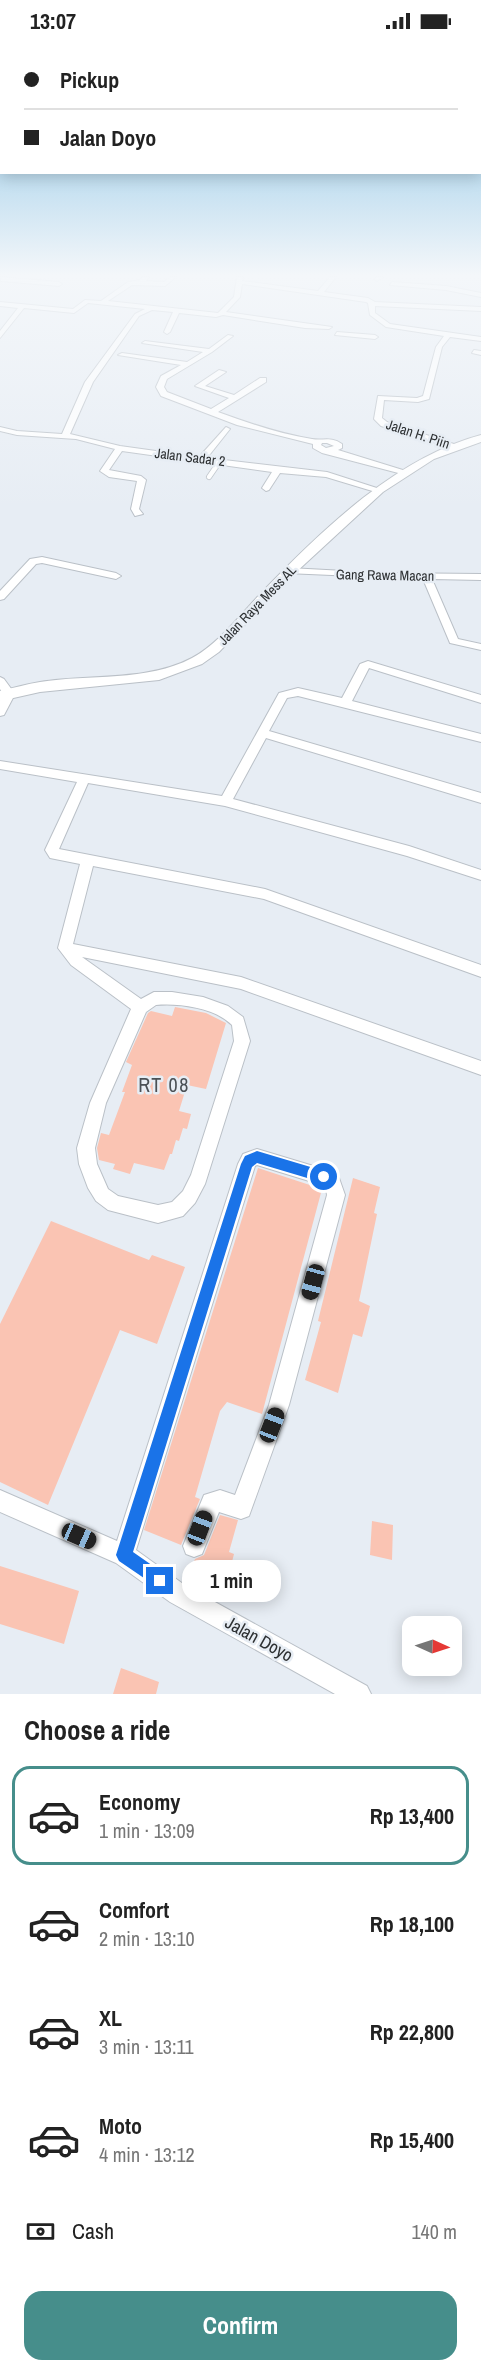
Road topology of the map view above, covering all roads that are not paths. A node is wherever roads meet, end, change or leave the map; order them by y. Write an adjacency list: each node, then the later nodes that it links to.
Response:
1 (109, 354): 12 (street)
2 (205, 354): 5 (street)
3 (437, 354): 14 (street, Jalan H. Piin)
4 (122, 355): 5 (street)
5 (187, 364): 9 (street)
6 (222, 372): 8 (street)
7 (262, 380): 8 (street)
8 (233, 398): 9 (street)
9 (211, 413): 19 (street)
10 (0, 429): 12 (street, Jalan Sadar 2)
11 (226, 429): 16 (street)
12 (64, 436): 15 (street, Jalan Sadar 2)
13 (481, 438): 14 (street, Jalan Raya Mess AL)
14 (456, 446): 19 (street, Jalan Raya Mess AL)
15 (120, 448): 16 (street, Jalan Sadar 2); 23 (street)
16 (202, 458): 17 (street, Jalan Sadar 2)
17 (220, 460): 18 (street, Jalan Sadar 2); 20 (lane)
18 (277, 470): 21 (street); 22 (street, Jalan Sadar 2)
19 (403, 473): 22 (street, Jalan Raya Mess AL)
20 (208, 477)
21 (266, 489)
22 (379, 490): 24 (street, Jalan Raya Mess AL)
23 (138, 514)
24 (289, 571): 26 (street, Gang Rawa Macan); 33 (street, Jalan Raya Mess AL)
25 (116, 576): 29 (street)
26 (426, 576): 27 (street, Gang Rawa Macan); 31 (street)
27 (481, 577)
28 (0, 578): 29 (street)
29 (14, 580): 30 (street)
30 (0, 597)
31 (481, 647)
32 (0, 681): 33 (street)
33 (4, 695): 36 (street)
34 (481, 699): 35 (street)
35 (346, 702): 37 (street); 38 (street)
36 (0, 712)
37 (262, 733): 41 (street); 42 (street)
38 (481, 738)
39 (0, 765): 40 (street)
40 (84, 779): 42 (street); 43 (street)
41 (481, 798)
42 (225, 801): 44 (street)
43 (88, 860): 45 (street); 46 (street)
44 (481, 875)
45 (65, 948): 47 (street); 48 (street)
46 (481, 971)
47 (140, 1007): 47 (street)
48 (481, 1068)
49 (0, 1501): 51 (street, Jalan Doyo)
50 (194, 1546): 51 (street)
51 (124, 1555): 52 (street, Jalan Doyo)
52 (359, 1694)

